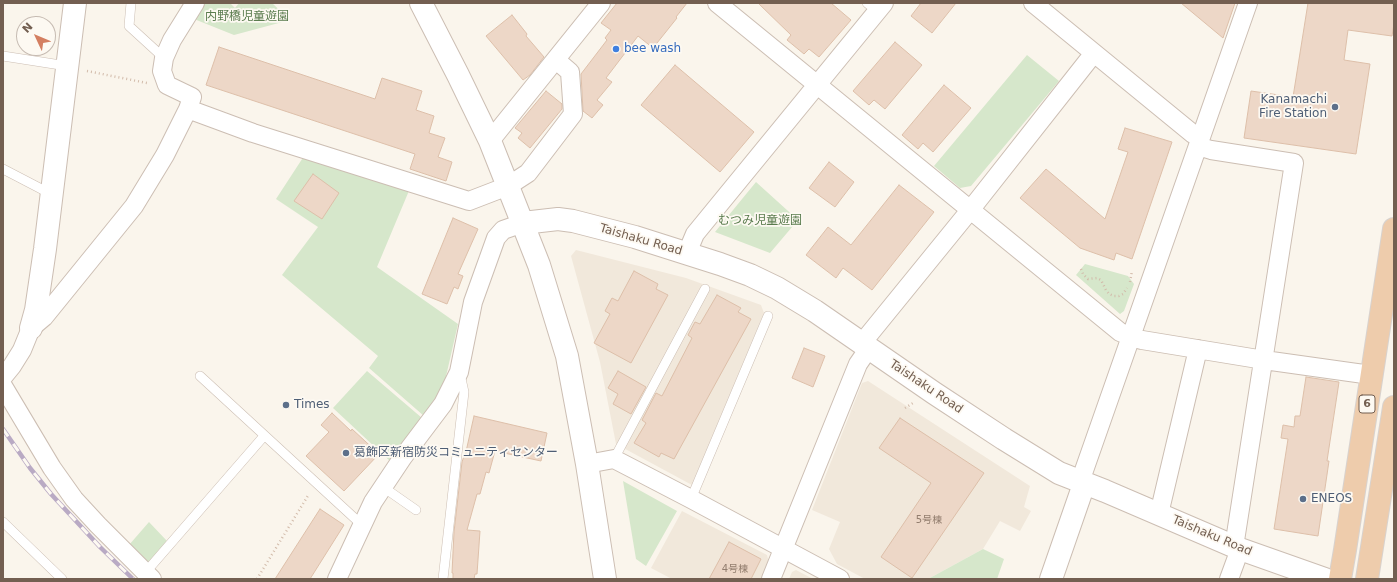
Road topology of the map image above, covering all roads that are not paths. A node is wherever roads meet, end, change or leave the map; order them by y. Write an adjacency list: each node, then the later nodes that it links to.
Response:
1 (75, 3): 14 (street)
2 (131, 3): 12 (lane)
3 (195, 3): 12 (street)
4 (420, 3): 17 (street)
5 (601, 3): 13 (street)
6 (717, 3): 15 (street)
7 (1033, 3): 10 (street)
8 (1248, 3): 18 (street)
9 (876, 6): 15 (street)
10 (1094, 53): 18 (street); 22 (street)
11 (3, 56): 14 (lane)
12 (164, 58): 16 (street)
13 (556, 60): 17 (street); 20 (street)
14 (67, 66): 21 (street)
15 (817, 84): 22 (street); 25 (street)
16 (188, 109): 20 (street); 28 (street)
17 (490, 141): 20 (street)
18 (1200, 142): 29 (street); 32 (street)
19 (3, 169): 21 (lane)
20 (508, 186): 23 (street)
21 (51, 194): 28 (street)
22 (971, 209): 29 (street); 30 (street)
23 (523, 223): 25 (street, Taishaku Road); 33 (street); 41 (street)
24 (1394, 229): 34 (highway, 6)
25 (688, 253): 30 (street, Taishaku Road)
26 (705, 289): 40 (lane)
27 (768, 316): 44 (lane)
28 (31, 328): 36 (street)
29 (1131, 337): 31 (street); 42 (street)
30 (865, 346): 42 (street, Taishaku Road); 50 (street)
31 (1198, 349): 32 (street); 46 (street)
32 (1264, 360): 34 (street); 49 (street)
33 (459, 372): 43 (street); 54 (lane)
34 (1371, 375): 61 (highway, 6)
35 (200, 376): 39 (lane)
36 (3, 378)
37 (3, 386): 51 (street)
38 (1394, 407): 62 (highway, 6)
39 (264, 436): 48 (lane); 51 (lane)
40 (614, 459): 41 (street); 44 (street)
41 (587, 464): 55 (street)
42 (1082, 482): 46 (street, Taishaku Road); 58 (street)
43 (383, 488): 45 (lane); 48 (street)
44 (690, 499): 50 (street)
45 (416, 510)
46 (1159, 514): 49 (street, Taishaku Road)
47 (3, 522): 52 (lane)
48 (362, 526): 53 (street)
49 (1237, 548): 59 (street); 60 (street, Taishaku Road)
50 (783, 549): 56 (street); 57 (street)
51 (148, 576)
52 (62, 579)
53 (337, 579)
54 (443, 579)
55 (605, 579)
56 (771, 579)
57 (840, 579)
58 (1051, 579)
59 (1229, 579)
60 (1325, 579)
61 (1340, 579)
62 (1367, 579)

